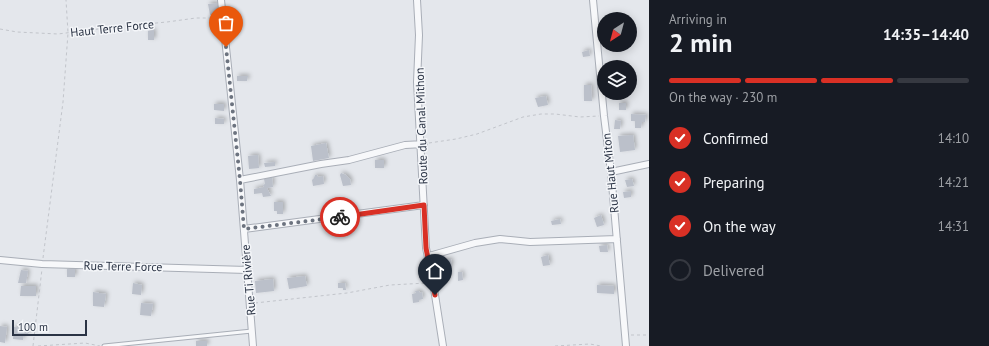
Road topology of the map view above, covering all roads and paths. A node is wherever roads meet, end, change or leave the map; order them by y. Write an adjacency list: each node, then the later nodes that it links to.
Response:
1 (66, 0): 7 (path)
2 (221, 0): 5 (street, Rue Ti Rivière)
3 (417, 0): 9 (street, Route du Canal Mithon)
4 (593, 0): 8 (street, Rue Haut Miton)
5 (223, 18): 7 (path, Haut Terre Force); 12 (street, Rue Ti Rivière)
6 (0, 29): 7 (path, Haut Terre Force)
7 (68, 33): 18 (path)
8 (604, 116): 9 (path); 11 (street, Rue Haut Miton)
9 (422, 144): 12 (street); 13 (street, Route du Canal Mithon)
10 (649, 164): 11 (street)
11 (611, 172): 15 (street, Rue Haut Miton)
12 (240, 180): 14 (street, Rue Ti Rivière)
13 (424, 205): 14 (street); 16 (street, Route du Canal Mithon)
14 (244, 229): 19 (street, Rue Ti Rivière)
15 (617, 239): 16 (street); 24 (street, Rue Haut Miton)
16 (428, 256): 20 (street, Route du Canal Mithon)
17 (0, 260): 18 (street, Rue Terre Force)
18 (42, 264): 19 (street, Rue Terre Force); 25 (path)
19 (247, 270): 21 (street, Rue Ti Rivière)
20 (433, 282): 21 (path); 29 (street, Route du Canal Mithon)
21 (250, 303): 22 (street, Rue Ti Rivière)
22 (252, 331): 27 (lane); 28 (street, Rue Ti Rivière)
23 (649, 335): 24 (path)
24 (624, 336): 32 (street, Rue Haut Miton)
25 (33, 346)
26 (38, 346): 27 (path)
27 (103, 346)
28 (253, 346)
29 (442, 346)
30 (555, 346): 31 (path)
31 (601, 346)
32 (626, 346)

